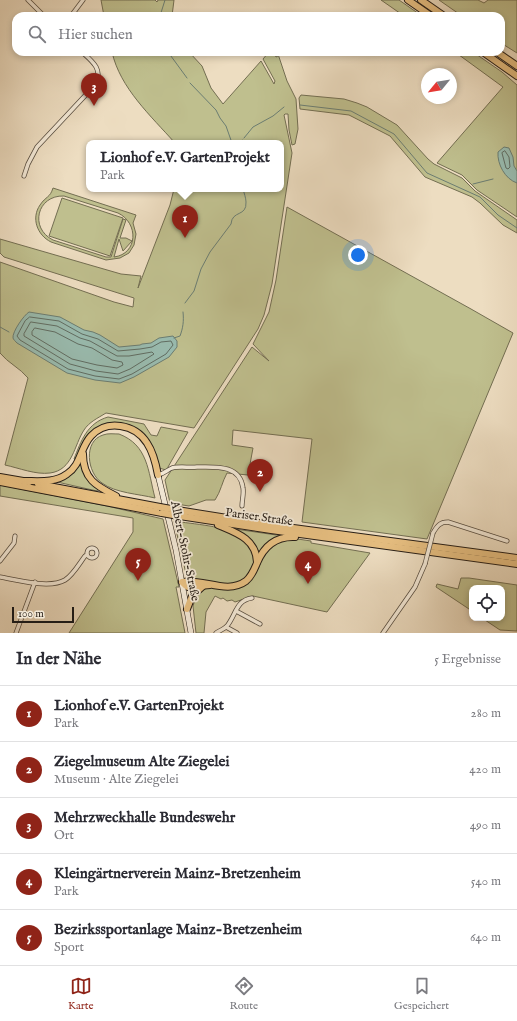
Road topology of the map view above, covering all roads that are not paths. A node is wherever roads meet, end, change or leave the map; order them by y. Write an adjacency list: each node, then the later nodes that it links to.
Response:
1 (28, 0): 5 (street)
2 (83, 0): 6 (street)
3 (408, 0): 7 (highway)
4 (422, 0): 8 (highway)
5 (40, 12)
6 (74, 12)
7 (425, 12)
8 (438, 12)
9 (86, 56): 16 (street)
10 (489, 56): 13 (highway)
11 (503, 56): 12 (highway)
12 (517, 65)
13 (504, 67): 14 (highway); 15 (highway)
14 (517, 76)
15 (517, 82)
16 (24, 176)
17 (83, 452): 18 (highway); 20 (highway); 22 (highway)
18 (158, 474): 23 (street); 37 (street, Albert-Stohr-Straße)
19 (0, 477): 20 (highway, Pariser Straße)
20 (25, 481): 22 (highway, Pariser Straße)
21 (0, 482): 24 (highway, Pariser Straße)
22 (124, 500): 24 (highway, Pariser Straße)
23 (242, 506)
24 (161, 510): 25 (highway, Pariser Straße, bridge)
25 (172, 512): 26 (highway, Pariser Straße); 31 (highway, Pariser Straße)
26 (209, 521): 28 (highway, Pariser Straße); 33 (highway)
27 (15, 536): 32 (street)
28 (318, 537): 33 (highway); 34 (highway, Pariser Straße)
29 (507, 541): 48 (street, bridge)
30 (87, 555): 36 (street)
31 (517, 558)
32 (0, 562)
33 (257, 564): 38 (highway)
34 (517, 564)
35 (0, 577): 36 (street)
36 (35, 582): 44 (street)
37 (182, 582): 38 (highway); 40 (street, Albert-Stohr-Straße)
38 (207, 585): 40 (highway)
39 (252, 598): 41 (street)
40 (187, 608): 45 (street, Albert-Stohr-Straße)
41 (236, 611): 42 (street); 43 (street)
42 (260, 624)
43 (226, 627): 46 (street); 47 (street)
44 (16, 633)
45 (191, 633)
46 (216, 633)
47 (237, 633)
48 (383, 633)

